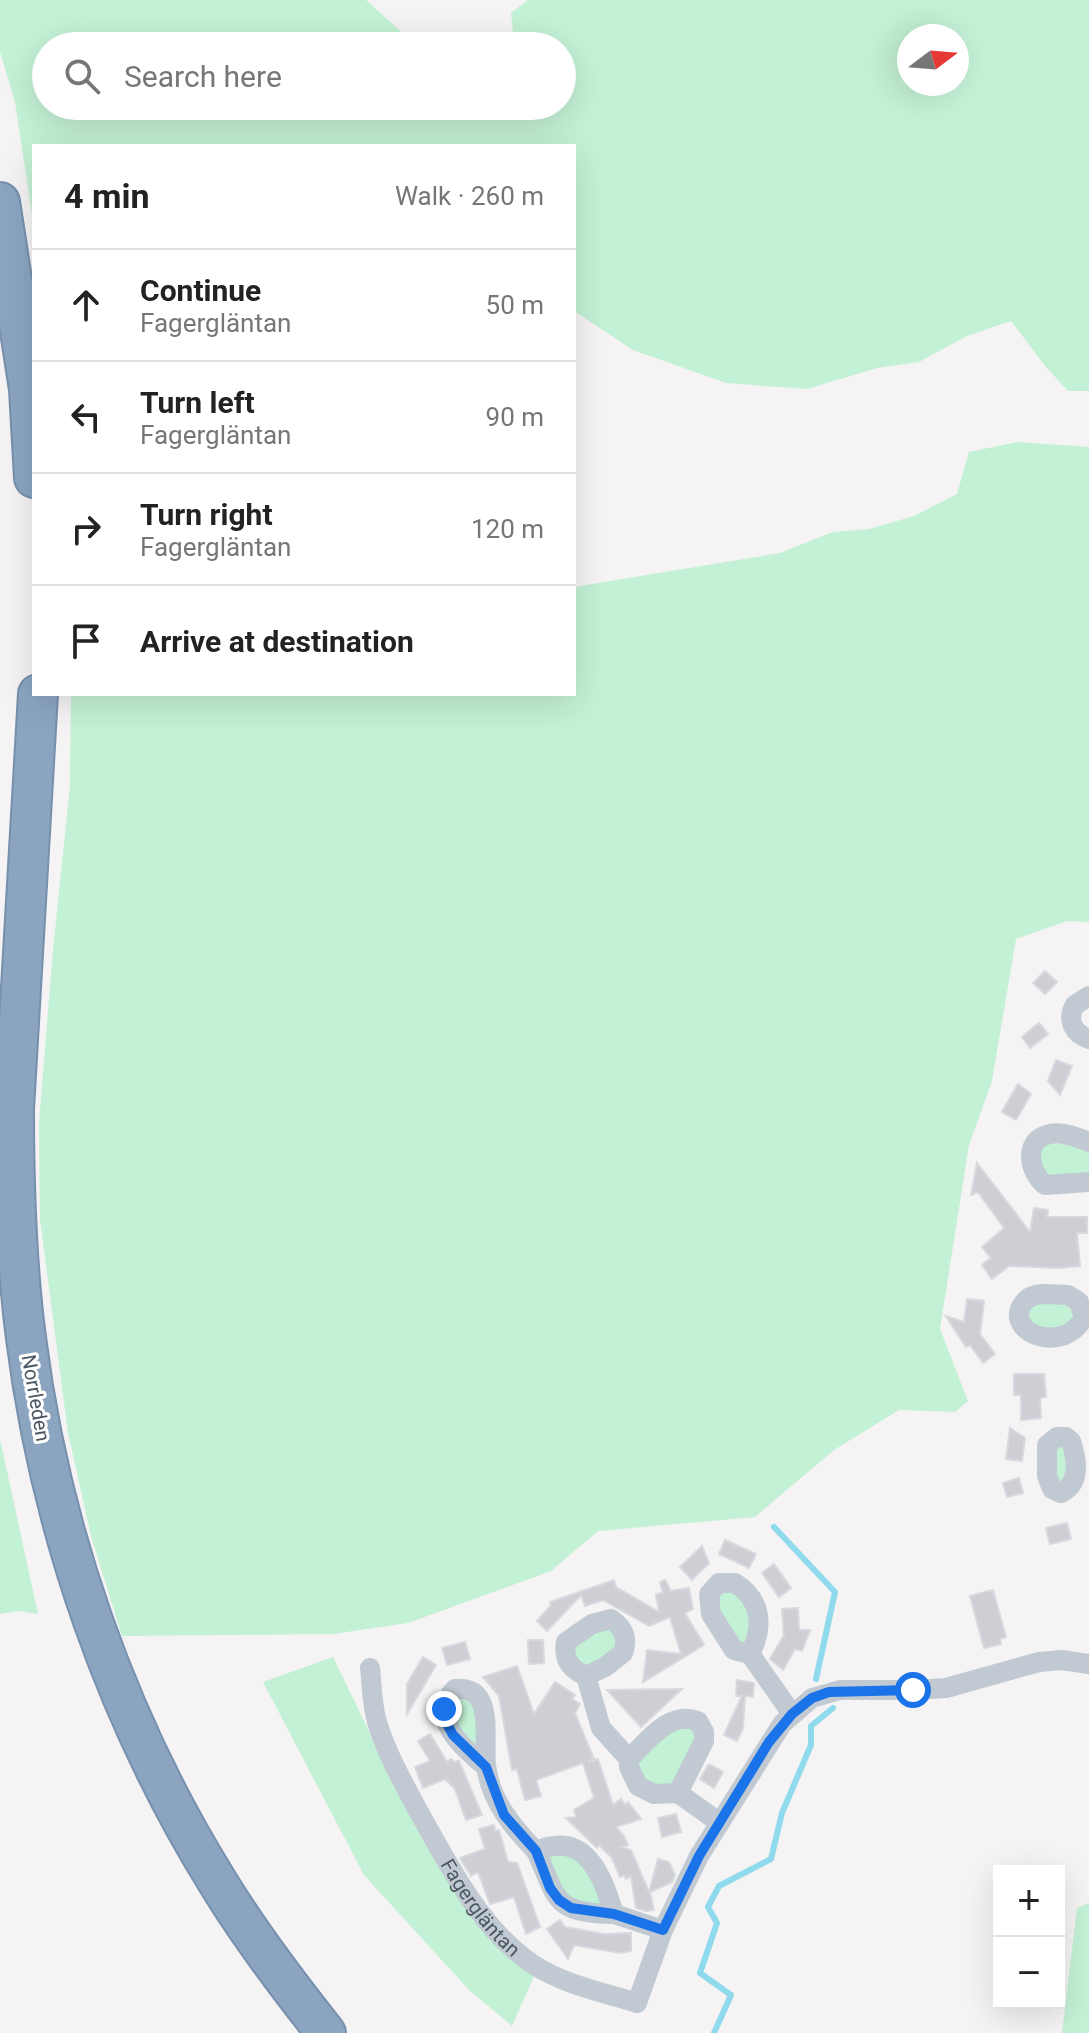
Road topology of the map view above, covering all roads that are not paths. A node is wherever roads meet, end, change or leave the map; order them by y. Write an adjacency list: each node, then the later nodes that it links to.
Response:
1 (0, 202): 2 (highway)
2 (32, 442)
3 (38, 696): 20 (highway, Norrleden)
4 (1089, 996): 5 (street)
5 (1089, 1039)
6 (1089, 1142): 7 (street)
7 (1089, 1182)
8 (750, 1654): 12 (street)
9 (370, 1668): 19 (street, Fagergläntan)
10 (1089, 1669): 12 (street, Fagergläntan)
11 (586, 1676): 13 (street)
12 (792, 1714): 16 (street, Fagergläntan)
13 (629, 1759): 15 (street); 15 (street)
14 (486, 1767): 17 (street)
15 (678, 1793): 16 (street)
16 (720, 1823): 19 (street, Fagergläntan)
17 (536, 1851): 18 (street); 18 (street)
18 (614, 1914): 19 (street)
19 (663, 1930)
20 (326, 2033)

